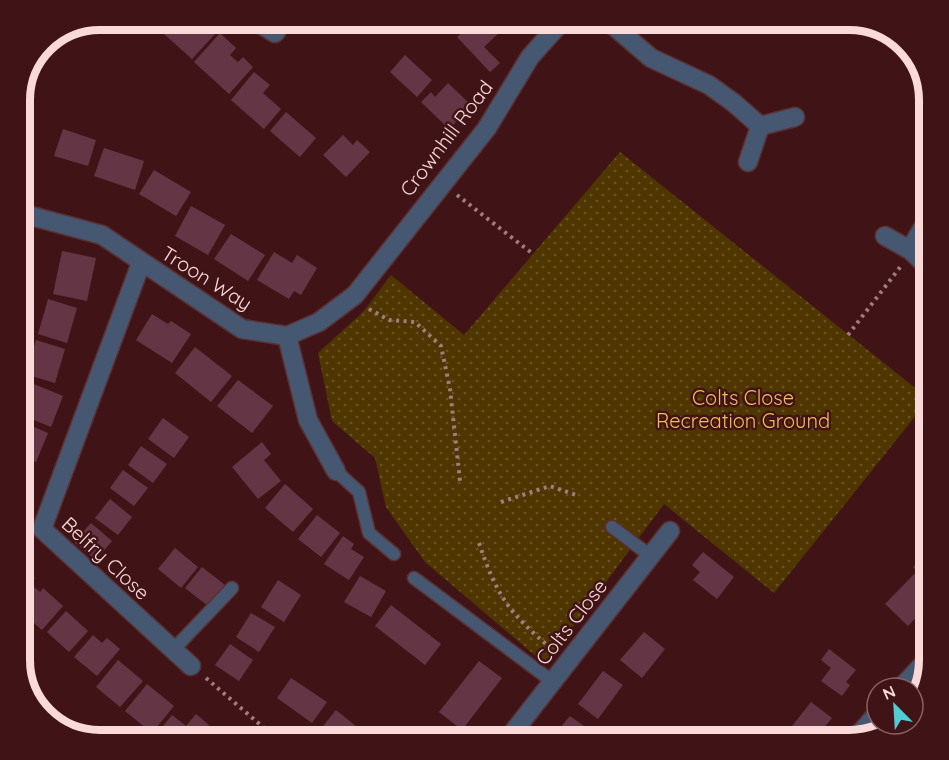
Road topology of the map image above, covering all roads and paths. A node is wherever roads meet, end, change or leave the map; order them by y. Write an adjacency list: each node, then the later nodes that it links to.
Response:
1 (554, 30): 6 (street, Crownhill Road)
2 (619, 30): 4 (street)
3 (795, 117): 4 (street)
4 (760, 126): 5 (street)
5 (748, 162)
6 (442, 184): 11 (path); 14 (street, Crownhill Road)
7 (30, 216): 13 (street, Troon Way)
8 (885, 236): 10 (street)
9 (919, 236): 10 (street)
10 (910, 250): 12 (street); 15 (path)
11 (533, 254)
12 (919, 258)
13 (141, 263): 16 (street, Troon Way); 28 (street, Belfry Close)
14 (355, 295): 16 (street); 18 (path)
15 (848, 334)
16 (287, 336): 17 (street)
17 (336, 471): 24 (lane)
18 (459, 481)
19 (576, 495): 20 (path)
20 (501, 502)
21 (612, 527): 25 (lane)
22 (670, 531): 25 (street, Colts Close)
23 (479, 543): 29 (path)
24 (394, 554)
25 (652, 557): 29 (street, Colts Close)
26 (414, 578): 31 (lane)
27 (232, 588): 28 (lane)
28 (172, 650): 30 (street, Belfry Close)
29 (567, 662): 31 (street, Colts Close)
30 (191, 666): 32 (path)
31 (553, 682): 33 (street, Colts Close)
32 (265, 730)
33 (516, 730)

